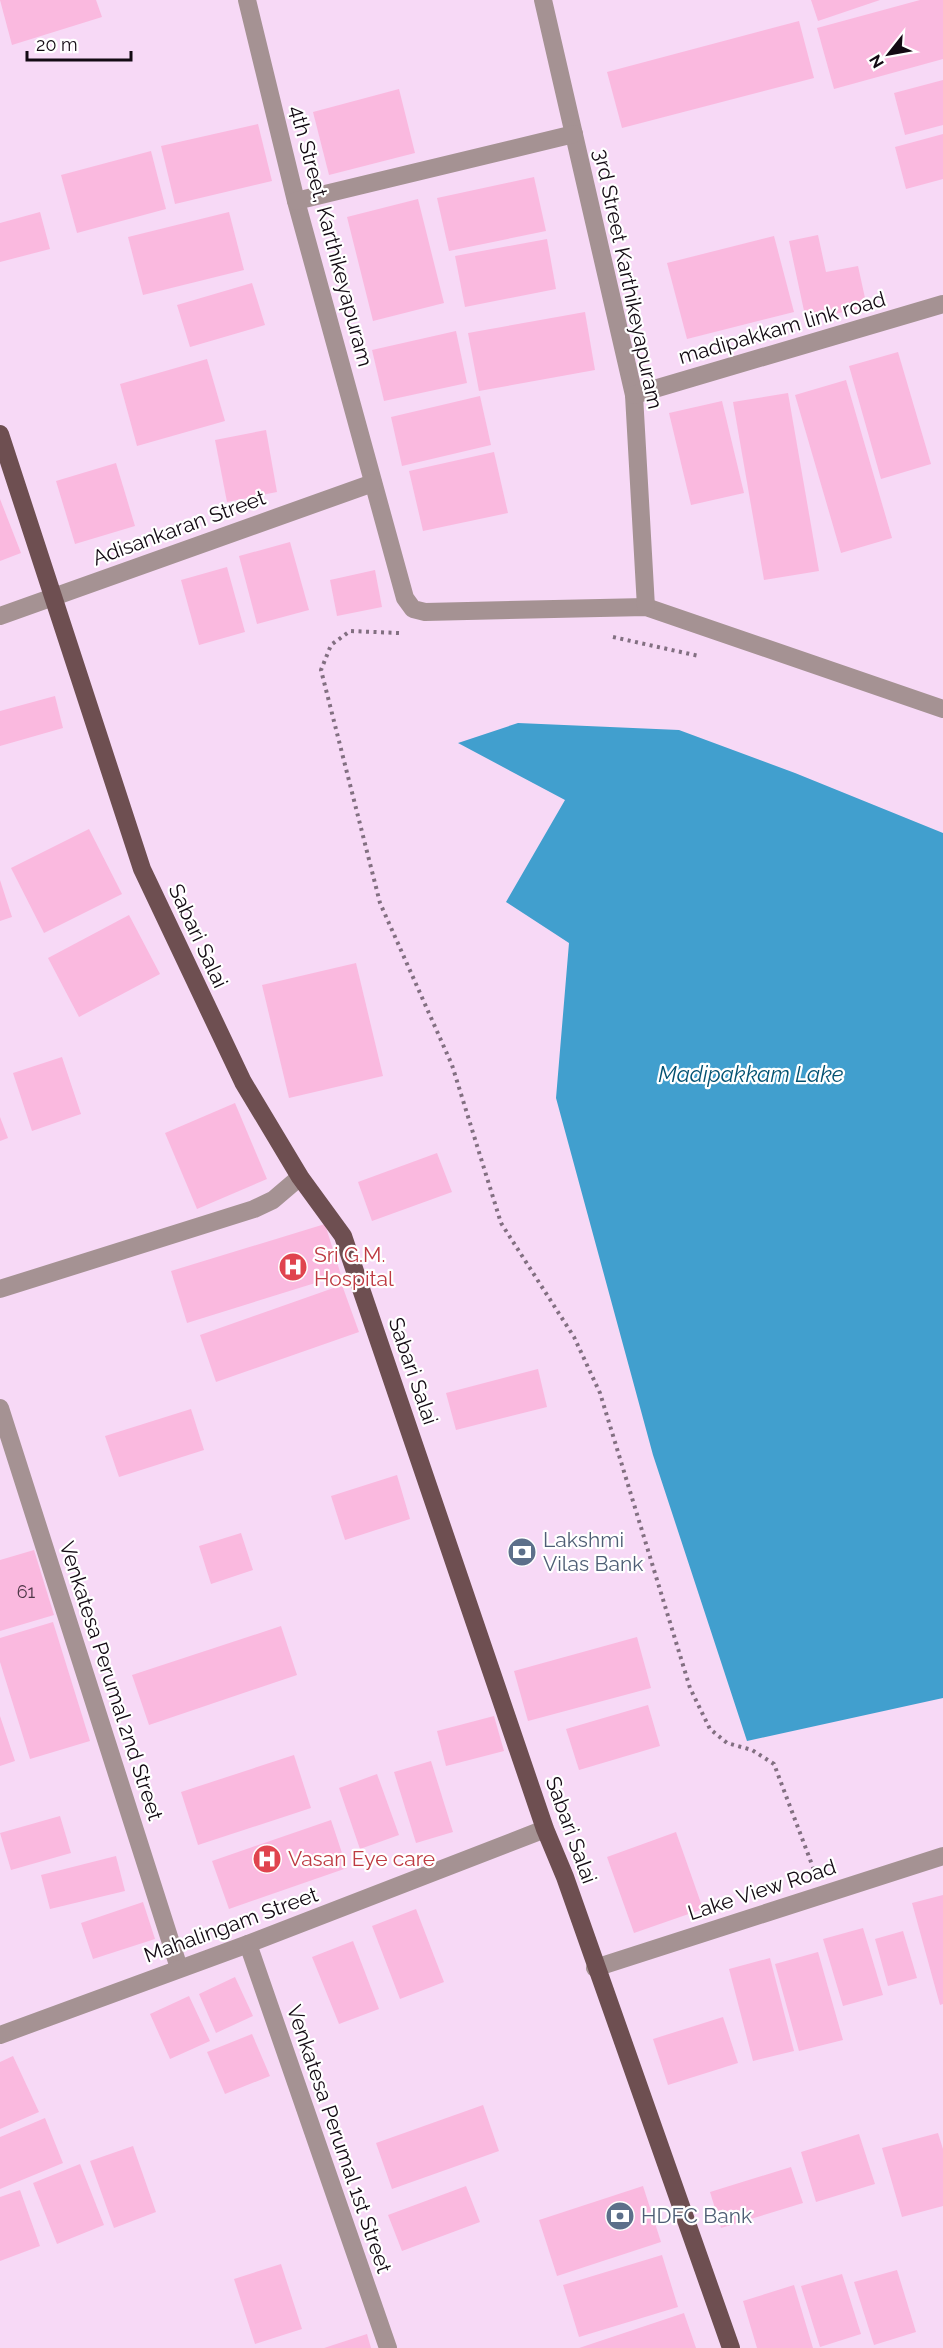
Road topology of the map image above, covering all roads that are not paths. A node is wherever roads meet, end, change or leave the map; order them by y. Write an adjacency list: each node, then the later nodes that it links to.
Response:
1 (247, 0): 4 (street, 4th Street, Karthikeyapuram)
2 (543, 0): 3 (street, 3rd Street Karthikeyapuram)
3 (574, 134): 4 (street); 6 (street, 3rd Street Karthikeyapuram)
4 (296, 201): 8 (street, 4th Street, Karthikeyapuram)
5 (943, 304): 6 (street, madipakkam link road)
6 (634, 395): 10 (street, 3rd Street Karthikeyapuram)
7 (0, 434): 9 (main road, Sabari Salai)
8 (373, 483): 9 (street, Adisankaran Street); 10 (street, 4th Street, Karthikeyapuram)
9 (52, 597): 11 (street, Adisankaran Street); 13 (main road, Sabari Salai)
10 (646, 607): 12 (street)
11 (0, 616)
12 (943, 709)
13 (300, 1177): 14 (street); 16 (main road, Sabari Salai)
14 (0, 1289)
15 (0, 1408): 19 (street, Venkatesa Perumal 2nd Street)
16 (545, 1829): 18 (street, Mahalingam Street); 20 (main road, Sabari Salai)
17 (943, 1856): 20 (street, Lake View Road)
18 (248, 1944): 19 (street, Mahalingam Street); 22 (street, Venkatesa Perumal 1st Street)
19 (179, 1968): 21 (street, Mahalingam Street)
20 (595, 1968): 23 (main road, Sabari Salai)
21 (0, 2035)
22 (387, 2348)
23 (732, 2348)

